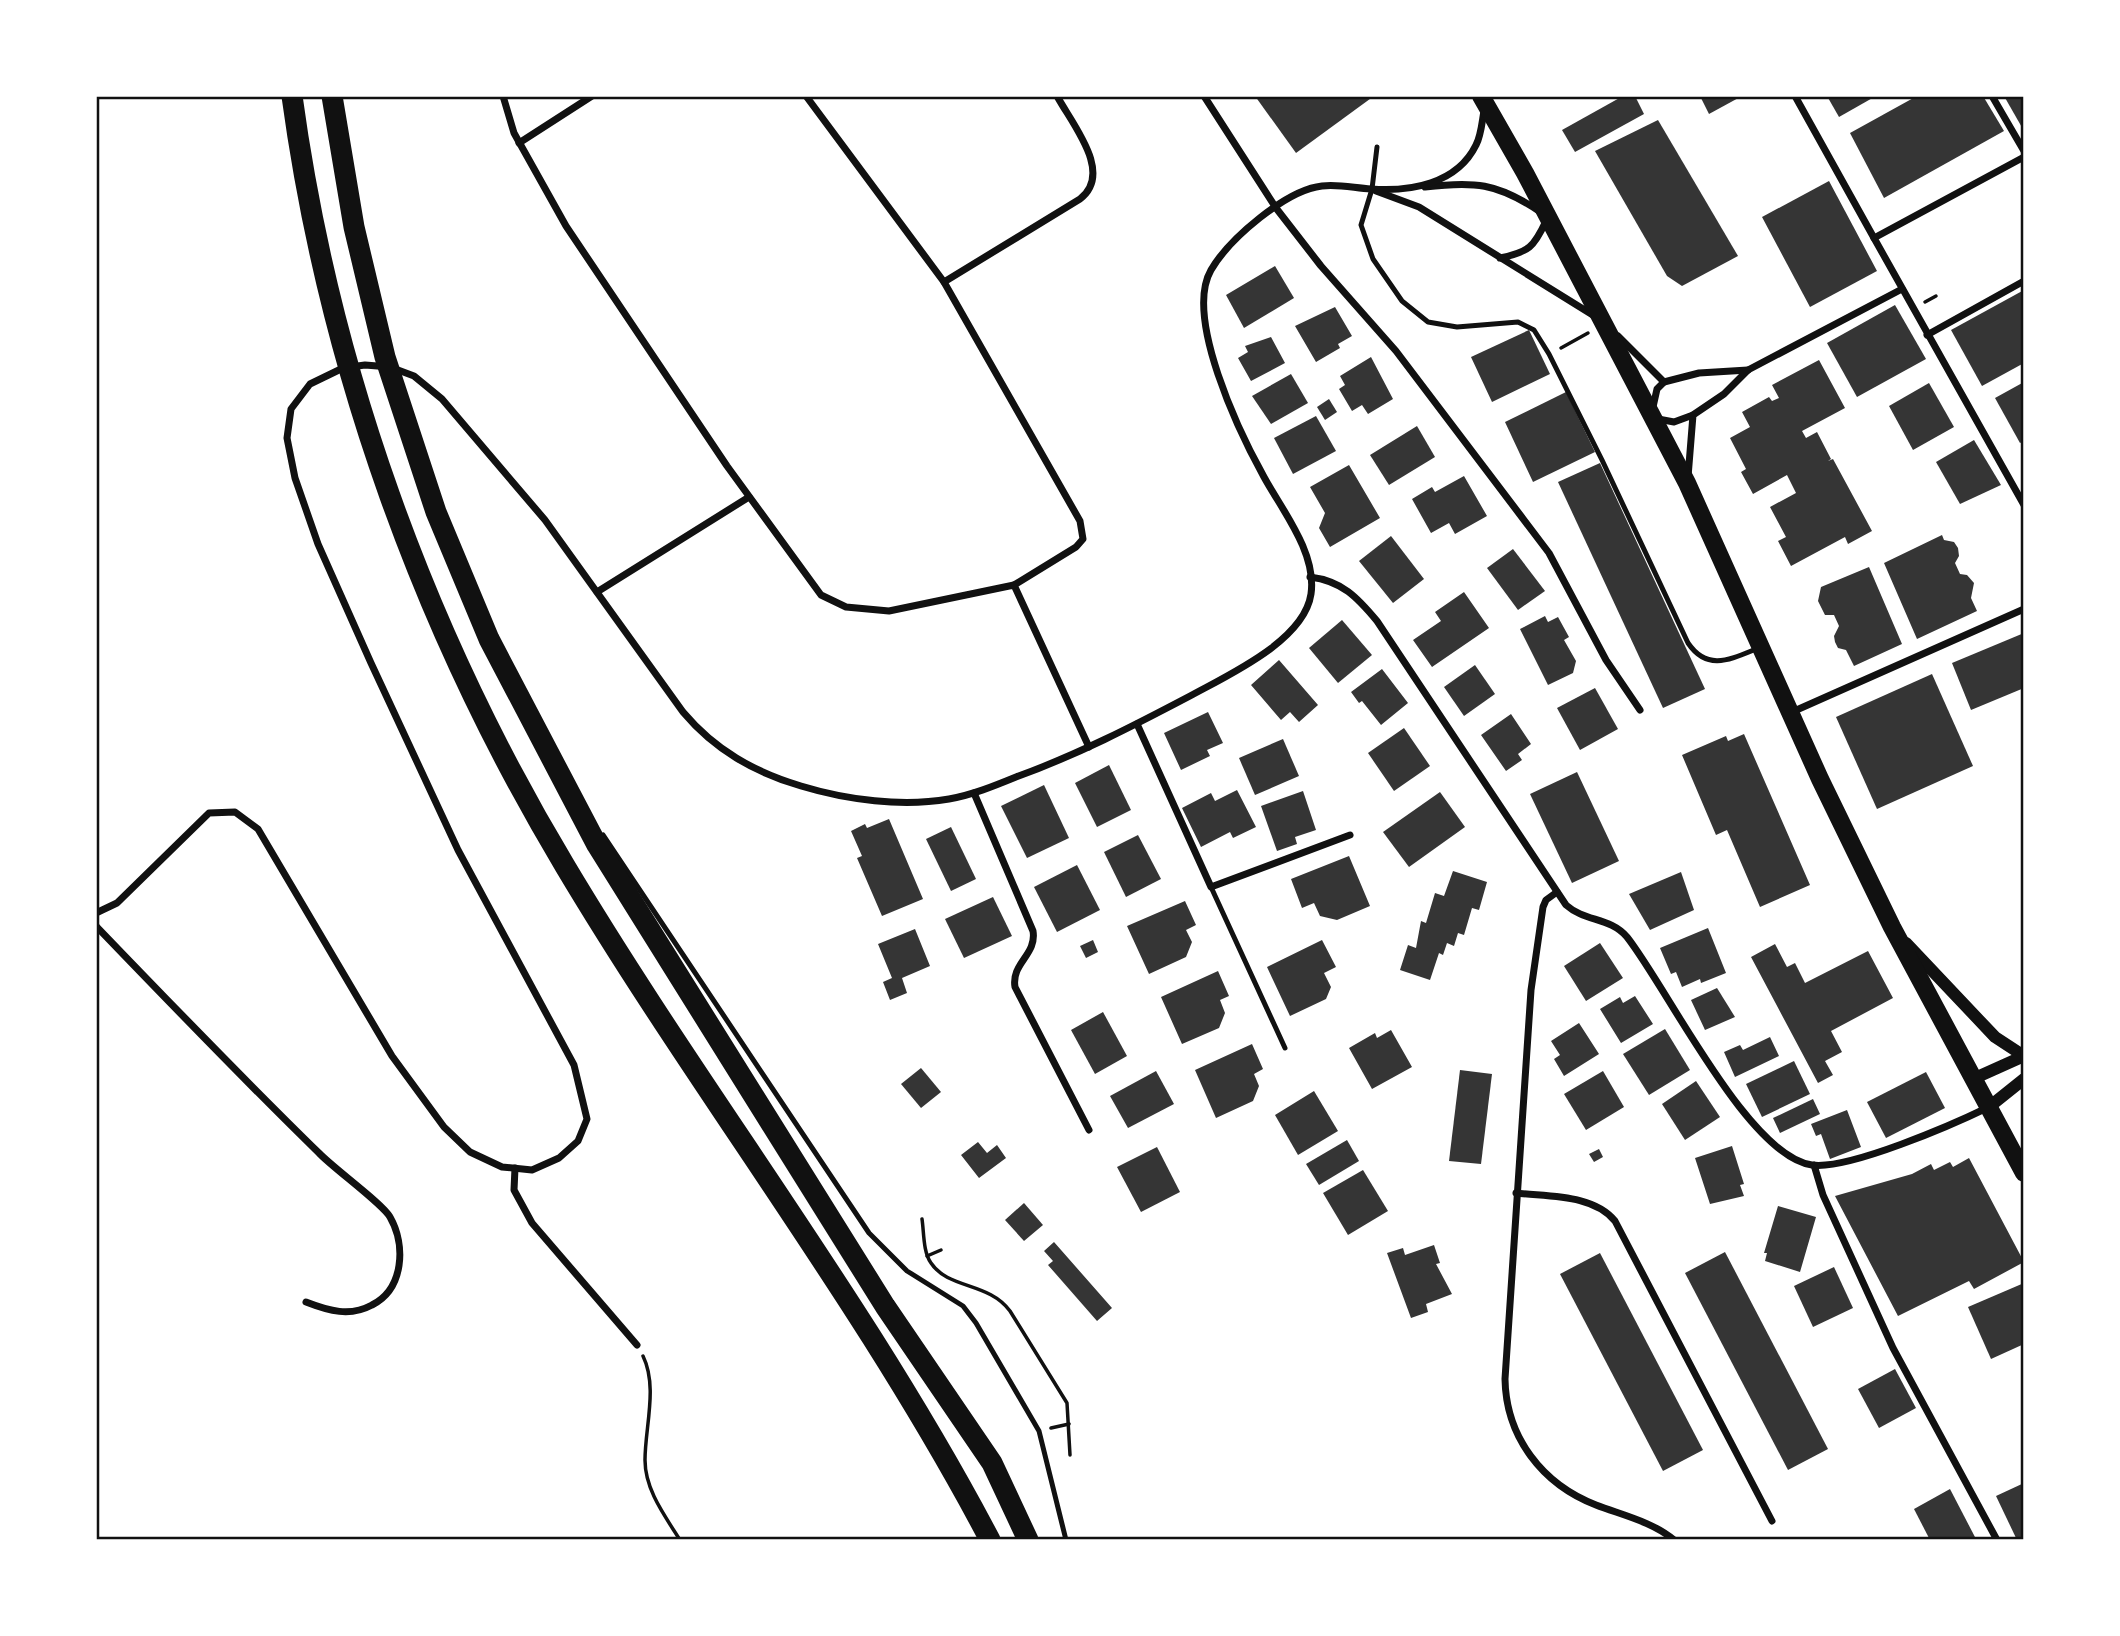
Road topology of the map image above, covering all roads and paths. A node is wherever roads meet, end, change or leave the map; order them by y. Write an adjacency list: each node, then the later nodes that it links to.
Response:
1 (292, 96): 71 (highway)
2 (332, 96): 42 (highway)
3 (503, 96): 11 (street)
4 (592, 96): 11 (street)
5 (806, 96): 22 (street)
6 (1057, 96): 22 (street)
7 (1205, 96): 17 (street)
8 (1796, 96): 19 (street)
9 (1992, 96): 13 (street)
10 (1484, 100): 15 (street); 18 (main road)
11 (519, 143): 32 (street)
12 (1377, 147): 16 (lane)
13 (2024, 151)
14 (2024, 157): 19 (street)
15 (1421, 187): 16 (street); 18 (street)
16 (1372, 189): 17 (street); 20 (street); 26 (lane)
17 (1276, 208): 34 (street); 39 (street)
18 (1548, 217): 20 (street); 24 (main road)
19 (1874, 238): 23 (street)
20 (1500, 258): 24 (street)
21 (2024, 281): 25 (street)
22 (944, 282): 35 (street)
23 (1902, 289): 25 (street); 27 (street)
24 (1605, 323): 26 (path); 28 (street); 29 (main road)
25 (1927, 335): 33 (street)
26 (1549, 354): 38 (lane)
27 (1748, 370): 28 (street); 30 (street)
28 (1664, 382): 29 (street)
29 (1652, 415): 30 (street); 31 (main road)
30 (1693, 415): 31 (street)
31 (1687, 482): 38 (main road)
32 (749, 497): 35 (street); 36 (street)
33 (2024, 505)
34 (1310, 577): 41 (street); 47 (street)
35 (1014, 585): 43 (street)
36 (597, 592): 44 (street); 58 (street)
37 (2024, 609): 40 (street)
38 (1763, 646): 40 (main road)
39 (1640, 710)
40 (1792, 712): 50 (main road)
41 (1137, 724): 43 (street); 46 (street)
42 (544, 747): 72 (highway); 73 (lane)
43 (1089, 747): 44 (street)
44 (974, 793): 56 (street)
45 (1350, 835): 46 (street)
46 (1211, 887): 51 (lane)
47 (1557, 892): 57 (street); 60 (street)
48 (96, 913): 58 (street)
49 (96, 926): 64 (street)
50 (1892, 927): 52 (street); 53 (main road)
51 (1285, 1048)
52 (2024, 1056): 53 (street)
53 (1975, 1078): 55 (main road)
54 (2024, 1079): 55 (street)
55 (1989, 1107): 57 (street); 59 (main road)
56 (1089, 1130)
57 (1814, 1165): 75 (street)
58 (515, 1168): 67 (street)
59 (2024, 1173)
60 (1516, 1193): 69 (street); 74 (street)
61 (922, 1219): 63 (path)
62 (941, 1250): 63 (path)
63 (927, 1256): 66 (path)
64 (306, 1302)
65 (1016, 1307): 66 (path)
66 (1010, 1311): 68 (path)
67 (637, 1345): 70 (path)
68 (1070, 1455)
69 (1772, 1521)
70 (680, 1540)
71 (990, 1540)
72 (1028, 1540)
73 (1066, 1540)
74 (1674, 1540)
75 (1997, 1540)

